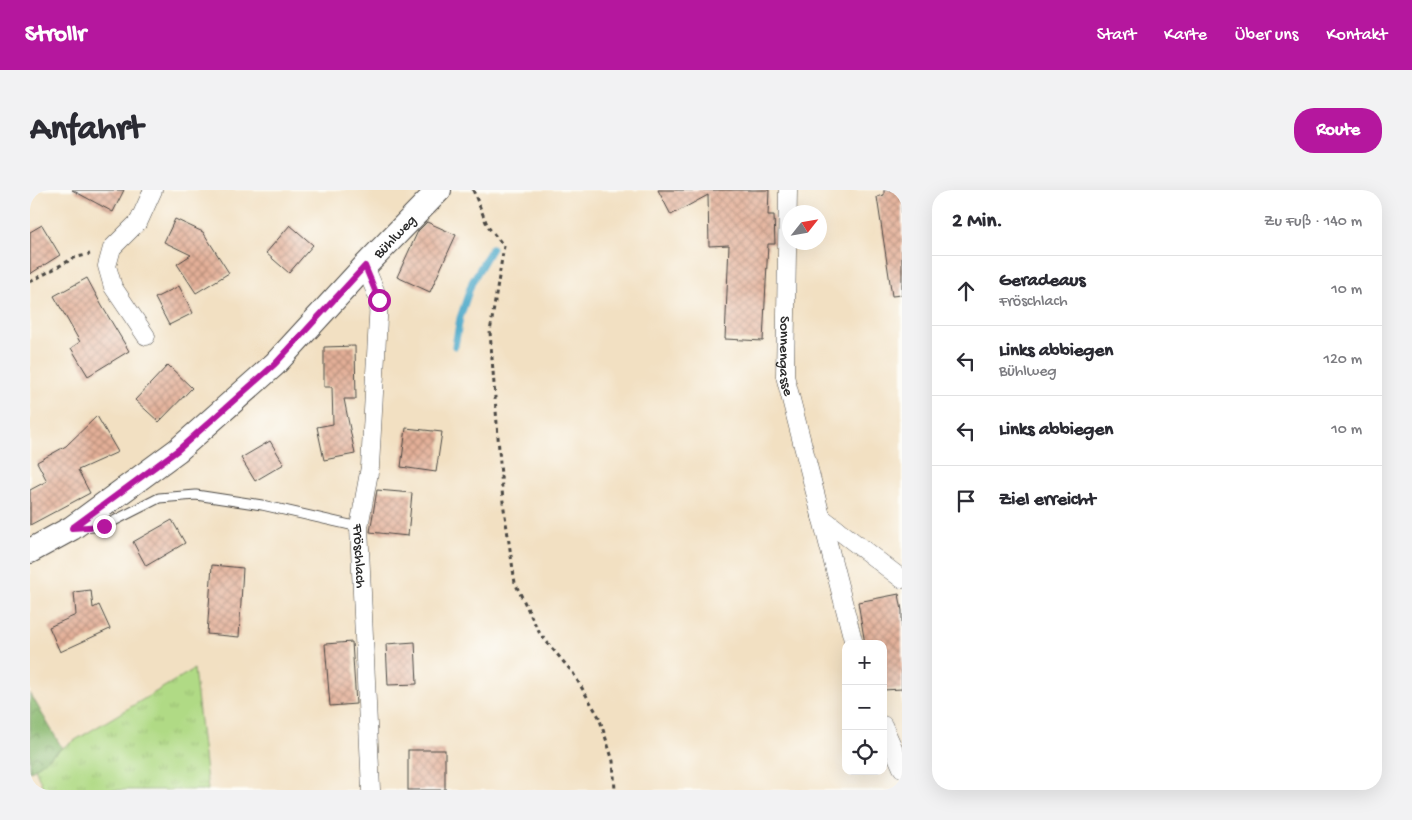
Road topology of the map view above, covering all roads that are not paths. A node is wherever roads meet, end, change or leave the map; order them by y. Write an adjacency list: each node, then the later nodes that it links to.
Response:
1 (153, 190): 5 (street)
2 (439, 190): 4 (street, Bühlweg)
3 (788, 190): 6 (street, Sonnengasse)
4 (365, 266): 7 (street, Fröschlach); 8 (street, Bühlweg)
5 (146, 336)
6 (821, 517): 10 (street); 11 (street, Sonnengasse)
7 (359, 527): 8 (lane); 14 (street, Fröschlach)
8 (72, 528): 9 (street, Bühlweg)
9 (30, 551)
10 (902, 579)
11 (853, 640)
12 (885, 730): 13 (street)
13 (902, 768)
14 (370, 790)

